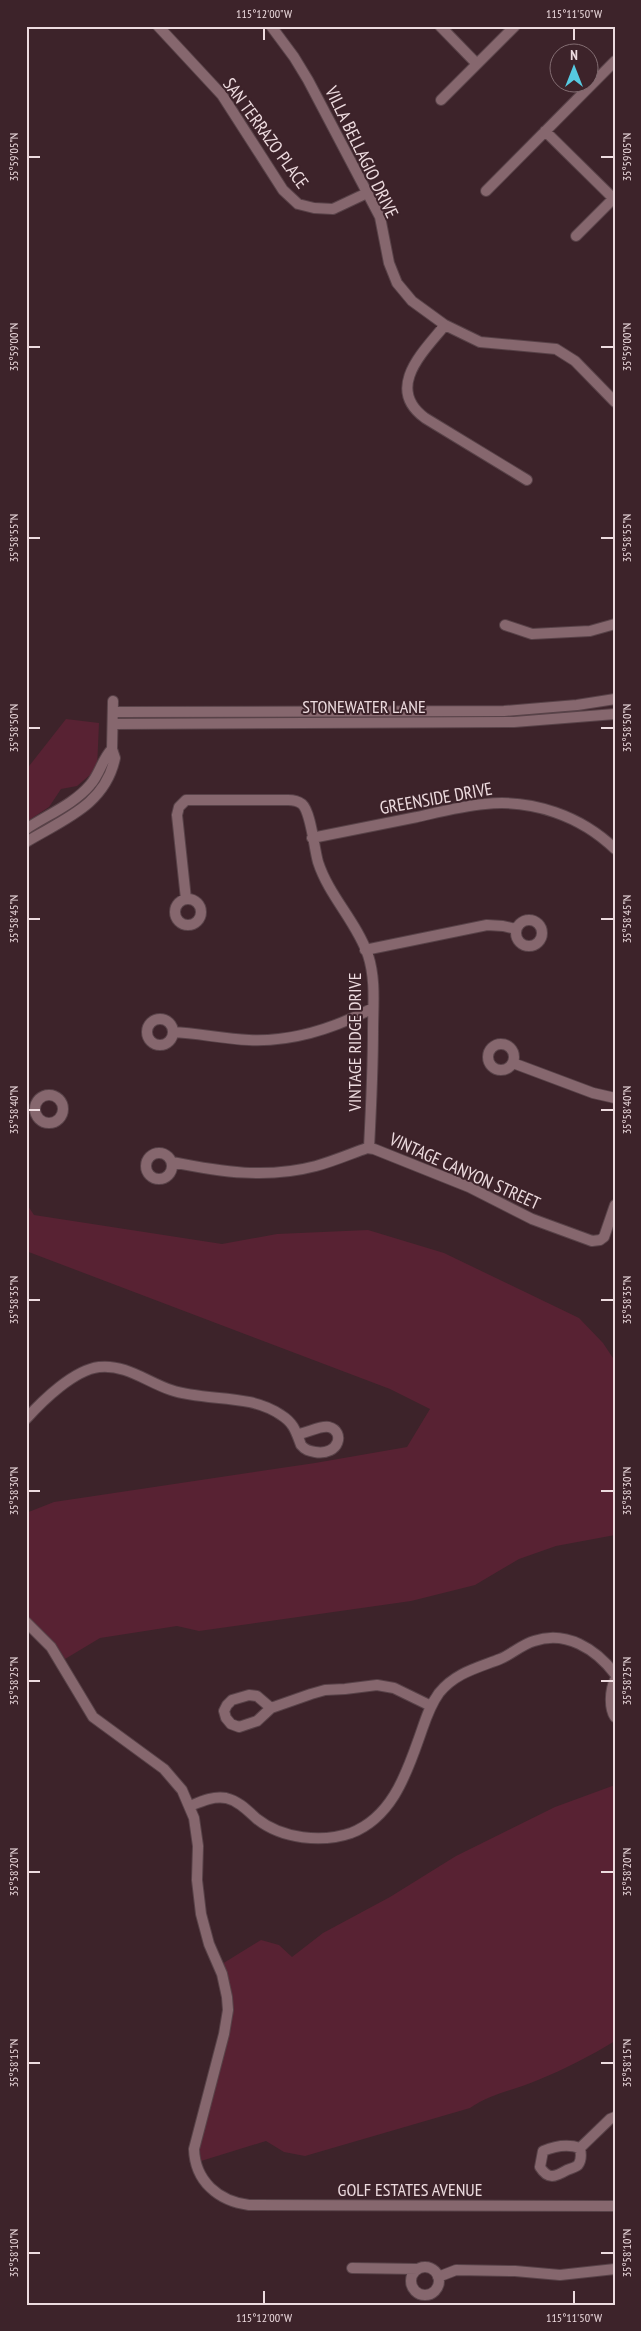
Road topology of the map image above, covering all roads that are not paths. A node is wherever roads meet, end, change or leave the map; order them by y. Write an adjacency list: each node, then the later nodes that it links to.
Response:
1 (158, 26): 10 (street, SAN TERRAZO PLACE)
2 (271, 26): 10 (street, VILLA BELLAGIO DRIVE)
3 (440, 26): 6 (street)
4 (515, 26): 6 (street)
5 (615, 61): 8 (street)
6 (477, 64): 7 (street)
7 (441, 100)
8 (545, 131): 9 (street); 11 (street)
9 (486, 191)
10 (367, 193): 13 (street, VILLA BELLAGIO DRIVE)
11 (614, 197): 12 (street)
12 (576, 236)
13 (445, 325): 14 (street, VILLA BELLAGIO DRIVE); 15 (street)
14 (615, 402)
15 (528, 480)
16 (615, 624): 17 (street)
17 (505, 625)
18 (615, 699): 20 (street, STONEWATER LANE)
19 (615, 714): 20 (street, STONEWATER LANE)
20 (113, 724): 21 (street)
21 (112, 749): 22 (street); 24 (street)
22 (26, 828)
23 (312, 838): 25 (street, GREENSIDE DRIVE); 26 (street, VINTAGE RIDGE DRIVE); 28 (street, VINTAGE RIDGE DRIVE)
24 (26, 842)
25 (615, 849)
26 (186, 899)
27 (516, 929): 28 (street)
28 (365, 950): 29 (street, VINTAGE RIDGE DRIVE)
29 (373, 1008): 30 (street); 33 (street, VINTAGE RIDGE DRIVE)
30 (173, 1032)
31 (513, 1063): 32 (street)
32 (615, 1098)
33 (369, 1148): 34 (street, VINTAGE CANYON STREET); 35 (street, VINTAGE CANYON STREET)
34 (172, 1162)
35 (615, 1205)
36 (26, 1420): 37 (street)
37 (298, 1434)
38 (26, 1622): 44 (street)
39 (615, 1674): 41 (street)
40 (615, 1680): 43 (street)
41 (431, 1706): 42 (street); 44 (street)
42 (271, 1708)
43 (615, 1717)
44 (190, 1806): 47 (street, GOLF ESTATES AVENUE)
45 (615, 2117): 46 (street)
46 (580, 2148)
47 (615, 2206)
48 (352, 2268): 50 (street)
49 (615, 2268): 51 (street)
50 (418, 2269): 51 (street); 51 (street)
51 (438, 2277)

